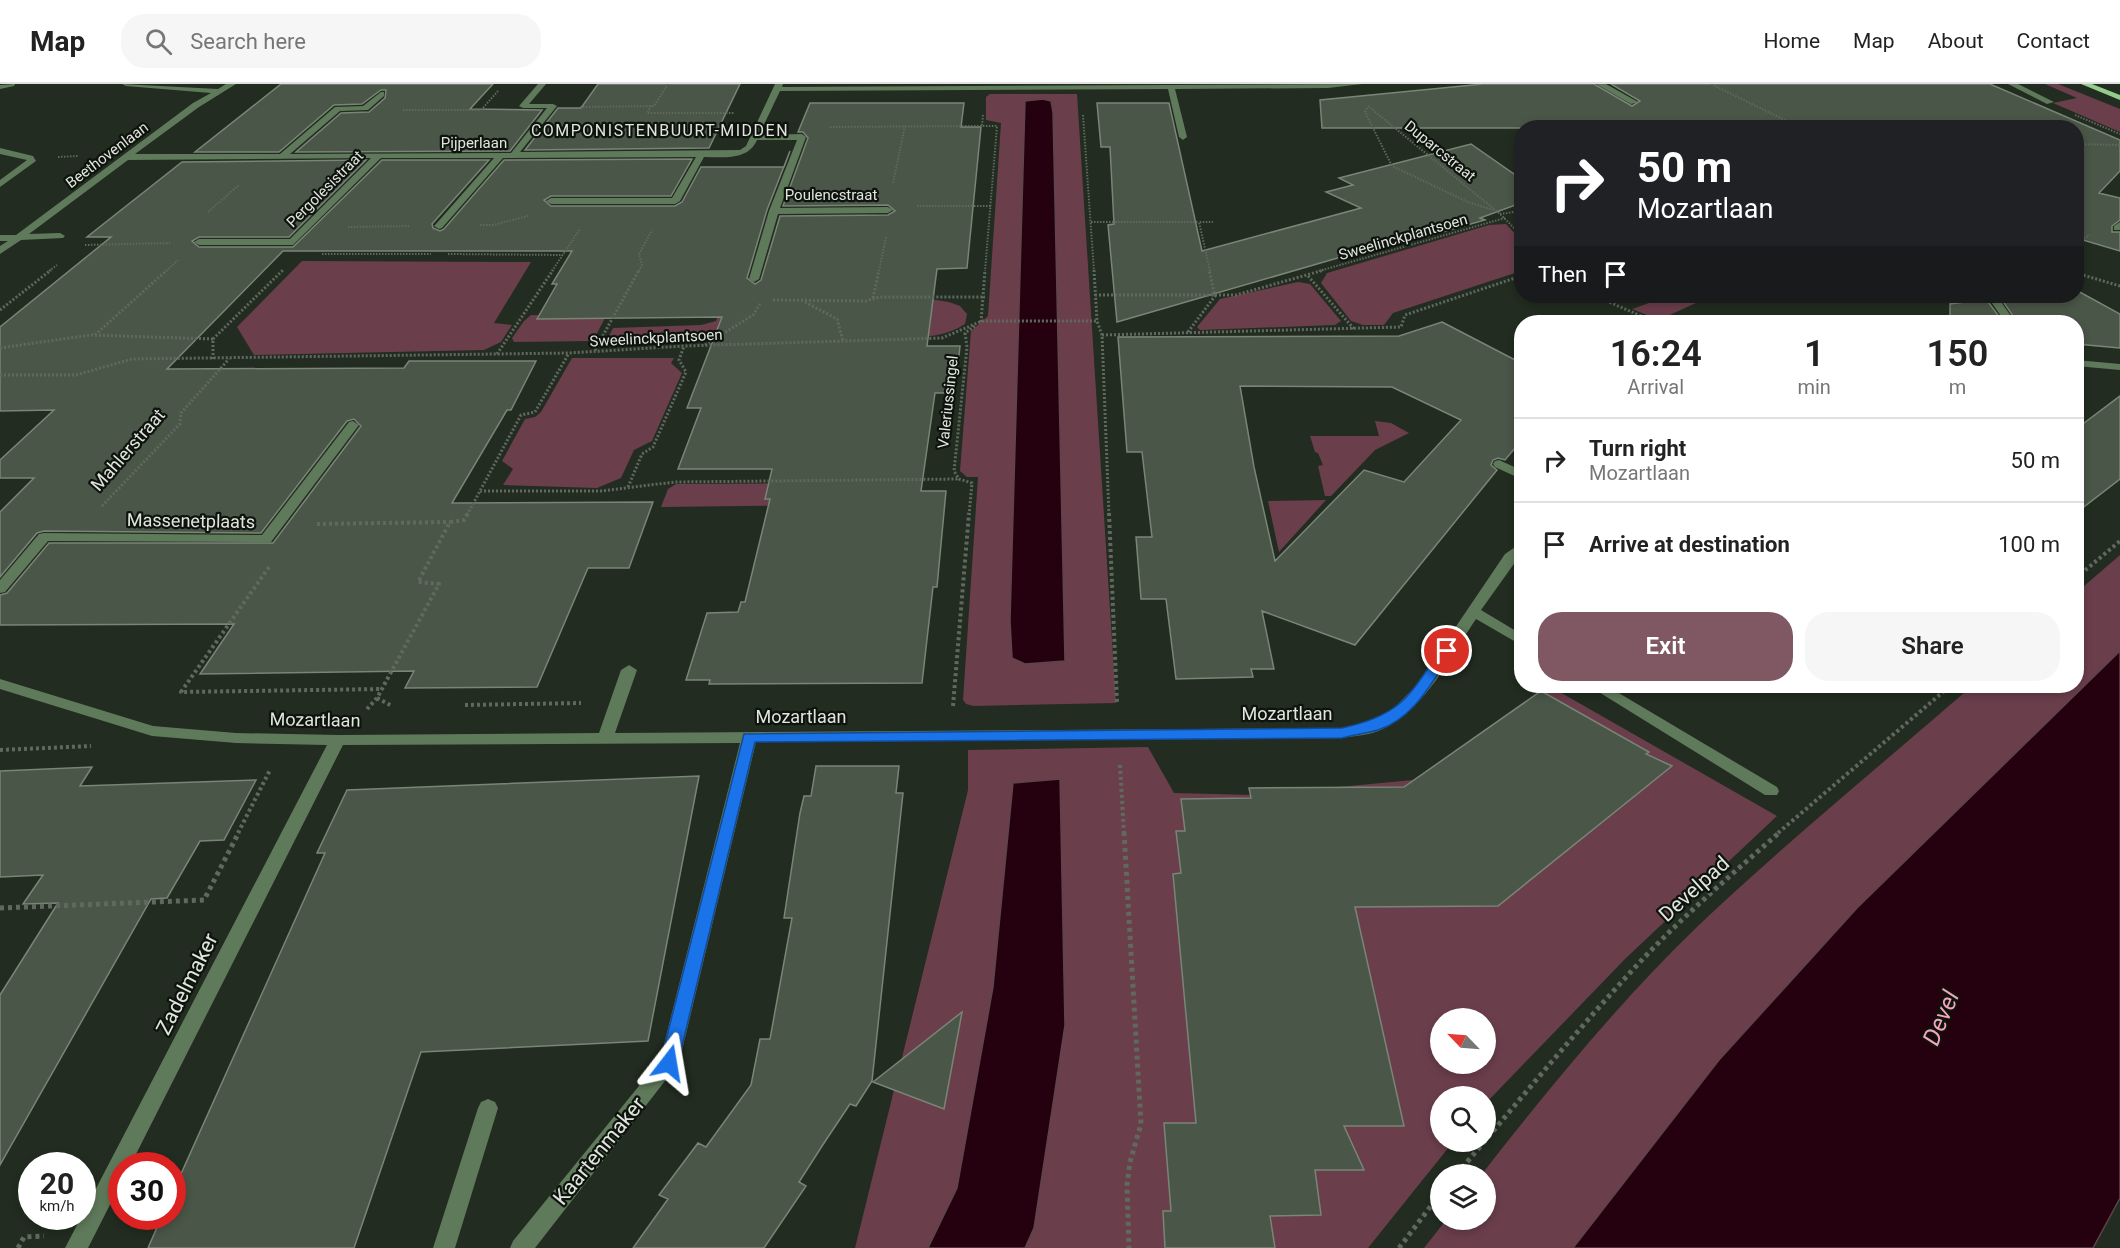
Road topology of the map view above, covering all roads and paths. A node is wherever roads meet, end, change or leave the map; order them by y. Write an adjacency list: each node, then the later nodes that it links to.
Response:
1 (11, 84): 15 (street)
2 (126, 84): 12 (street)
3 (232, 84): 19 (street, Beethovenlaan)
4 (504, 84): 26 (path)
5 (542, 84): 25 (street)
6 (668, 84): 24 (path)
7 (1358, 84): 13 (street)
8 (1600, 84): 22 (street)
9 (1711, 84): 29 (path)
10 (2012, 84): 23 (street)
11 (2085, 84): 21 (main road)
12 (158, 85): 19 (street)
13 (1342, 85): 17 (street)
14 (1081, 86): 17 (street); 18 (street); 56 (path)
15 (0, 87)
16 (778, 87): 18 (street); 34 (street)
17 (1171, 87): 33 (street)
18 (985, 88): 30 (path)
19 (217, 92): 43 (street, Beethovenlaan)
20 (381, 94): 26 (street)
21 (2120, 98)
22 (1634, 102)
23 (2050, 102)
24 (651, 106): 25 (path); 28 (path)
25 (552, 107): 42 (street)
26 (365, 108): 44 (street)
27 (2068, 112): 31 (path)
28 (741, 113)
29 (1785, 120)
30 (982, 126): 32 (path); 50 (path, Valeriussingel)
31 (2120, 134)
32 (802, 137): 34 (street); 51 (street, Poulencstraat)
33 (1183, 137)
34 (756, 138): 38 (street, Pijperlaan)
35 (2084, 144): 36 (path)
36 (2120, 145)
37 (0, 152): 45 (street)
38 (701, 155): 42 (street, Pijperlaan); 49 (street)
39 (78, 156): 45 (path)
40 (378, 156): 41 (street, Pijperlaan); 44 (street, Pijperlaan); 66 (street, Pergolesistraat)
41 (500, 156): 42 (street, Pijperlaan); 59 (street)
42 (513, 156)
43 (127, 157): 44 (street, Pijperlaan); 63 (street, Beethovenlaan)
44 (281, 157)
45 (30, 158): 46 (street)
46 (0, 184)
47 (551, 201): 48 (street)
48 (598, 201): 49 (street); 95 (path)
49 (675, 201): 93 (path)
50 (992, 206): 52 (path); 77 (path, Valeriussingel)
51 (774, 210): 52 (street, Poulencstraat); 73 (street, Poulencstraat)
52 (888, 210)
53 (1514, 212): 54 (path)
54 (1498, 213): 54 (path, Duparcstraat); 55 (path, Duparcstraat)
55 (1505, 218): 60 (path, Duparcstraat); 71 (path, Sweelinckplantsoen)
56 (1091, 222): 57 (path); 75 (path)
57 (1199, 222): 58 (path); 76 (path)
58 (1213, 222)
59 (439, 226)
60 (1514, 228)
61 (60, 237): 63 (street)
62 (0, 238): 63 (street)
63 (18, 238): 68 (street, Beethovenlaan)
64 (178, 238): 67 (path)
65 (199, 242): 66 (street)
66 (293, 242): 88 (path)
67 (81, 245)
68 (0, 251)
69 (64, 260): 81 (path)
70 (2084, 275): 74 (path)
71 (1308, 276): 76 (path, Sweelinckplantsoen); 85 (path)
72 (1514, 278): 85 (path)
73 (754, 279): 78 (path)
74 (2120, 286)
75 (1095, 295): 76 (path, Sweelinckplantsoen); 84 (path)
76 (1215, 296): 86 (path)
77 (985, 297): 79 (path); 83 (path, Valeriussingel)
78 (762, 300): 79 (path); 91 (path)
79 (802, 301): 89 (path)
80 (1610, 303): 82 (path)
81 (0, 310)
82 (1639, 315)
83 (982, 321): 84 (path, Sweelinckplantsoen); 89 (path, Sweelinckplantsoen); 104 (path, Valeriussingel)
84 (1097, 321): 87 (path)
85 (1354, 329): 86 (path)
86 (1188, 332): 87 (path)
87 (1102, 335): 126 (path)
88 (213, 339): 92 (path); 97 (path)
89 (843, 341): 91 (path, Sweelinckplantsoen)
90 (684, 346): 91 (path, Sweelinckplantsoen); 93 (path, Sweelinckplantsoen); 105 (path)
91 (704, 346)
92 (0, 348)
93 (594, 351): 94 (path, Sweelinckplantsoen)
94 (569, 353): 95 (path, Sweelinckplantsoen); 106 (path)
95 (497, 354): 96 (path, Sweelinckplantsoen)
96 (230, 358): 97 (path, Sweelinckplantsoen); 109 (path, Mahlerstraat)
97 (213, 359): 100 (path, Sweelinckplantsoen)
98 (2084, 364): 99 (street)
99 (2120, 367)
100 (0, 375)
101 (353, 425): 108 (street, Massenetplaats)
102 (1499, 464): 103 (street)
103 (1514, 472)
104 (959, 478): 105 (path); 127 (path, Valeriussingel)
105 (628, 488): 106 (path)
106 (480, 491): 107 (path)
107 (450, 522): 108 (path); 119 (path)
108 (277, 525): 110 (street, Massenetplaats)
109 (73, 537): 110 (street, Massenetplaats); 114 (street, Massenetplaats)
110 (266, 539): 119 (path)
111 (2120, 541): 113 (path)
112 (1514, 553): 115 (street, Mozartlaan)
113 (2084, 571)
114 (0, 589)
115 (1473, 611): 116 (street); 126 (street, Mozartlaan)
116 (1514, 636)
117 (629, 670): 123 (street)
118 (0, 684): 130 (street, Mozartlaan)
119 (382, 689): 122 (path)
120 (1609, 693): 134 (street)
121 (1942, 693): 137 (path, Develpad)
122 (377, 698): 125 (path); 130 (path)
123 (618, 703): 124 (path); 129 (street)
124 (457, 705)
125 (400, 706)
126 (1118, 735): 127 (street, Mozartlaan); 142 (path)
127 (951, 736): 128 (street, Mozartlaan)
128 (749, 737): 129 (street, Mozartlaan); 141 (street, Kaartenmaker)
129 (605, 739): 130 (street, Mozartlaan)
130 (338, 740): 139 (street, Zadelmaker)
131 (98, 746): 132 (path)
132 (0, 750)
133 (262, 765): 135 (path)
134 (1771, 791)
135 (0, 908)
136 (488, 1108): 140 (street)
137 (1465, 1164)
138 (1430, 1207): 143 (path)
139 (76, 1248)
140 (444, 1248)
141 (521, 1248)
142 (1129, 1248)
143 (1399, 1248)

